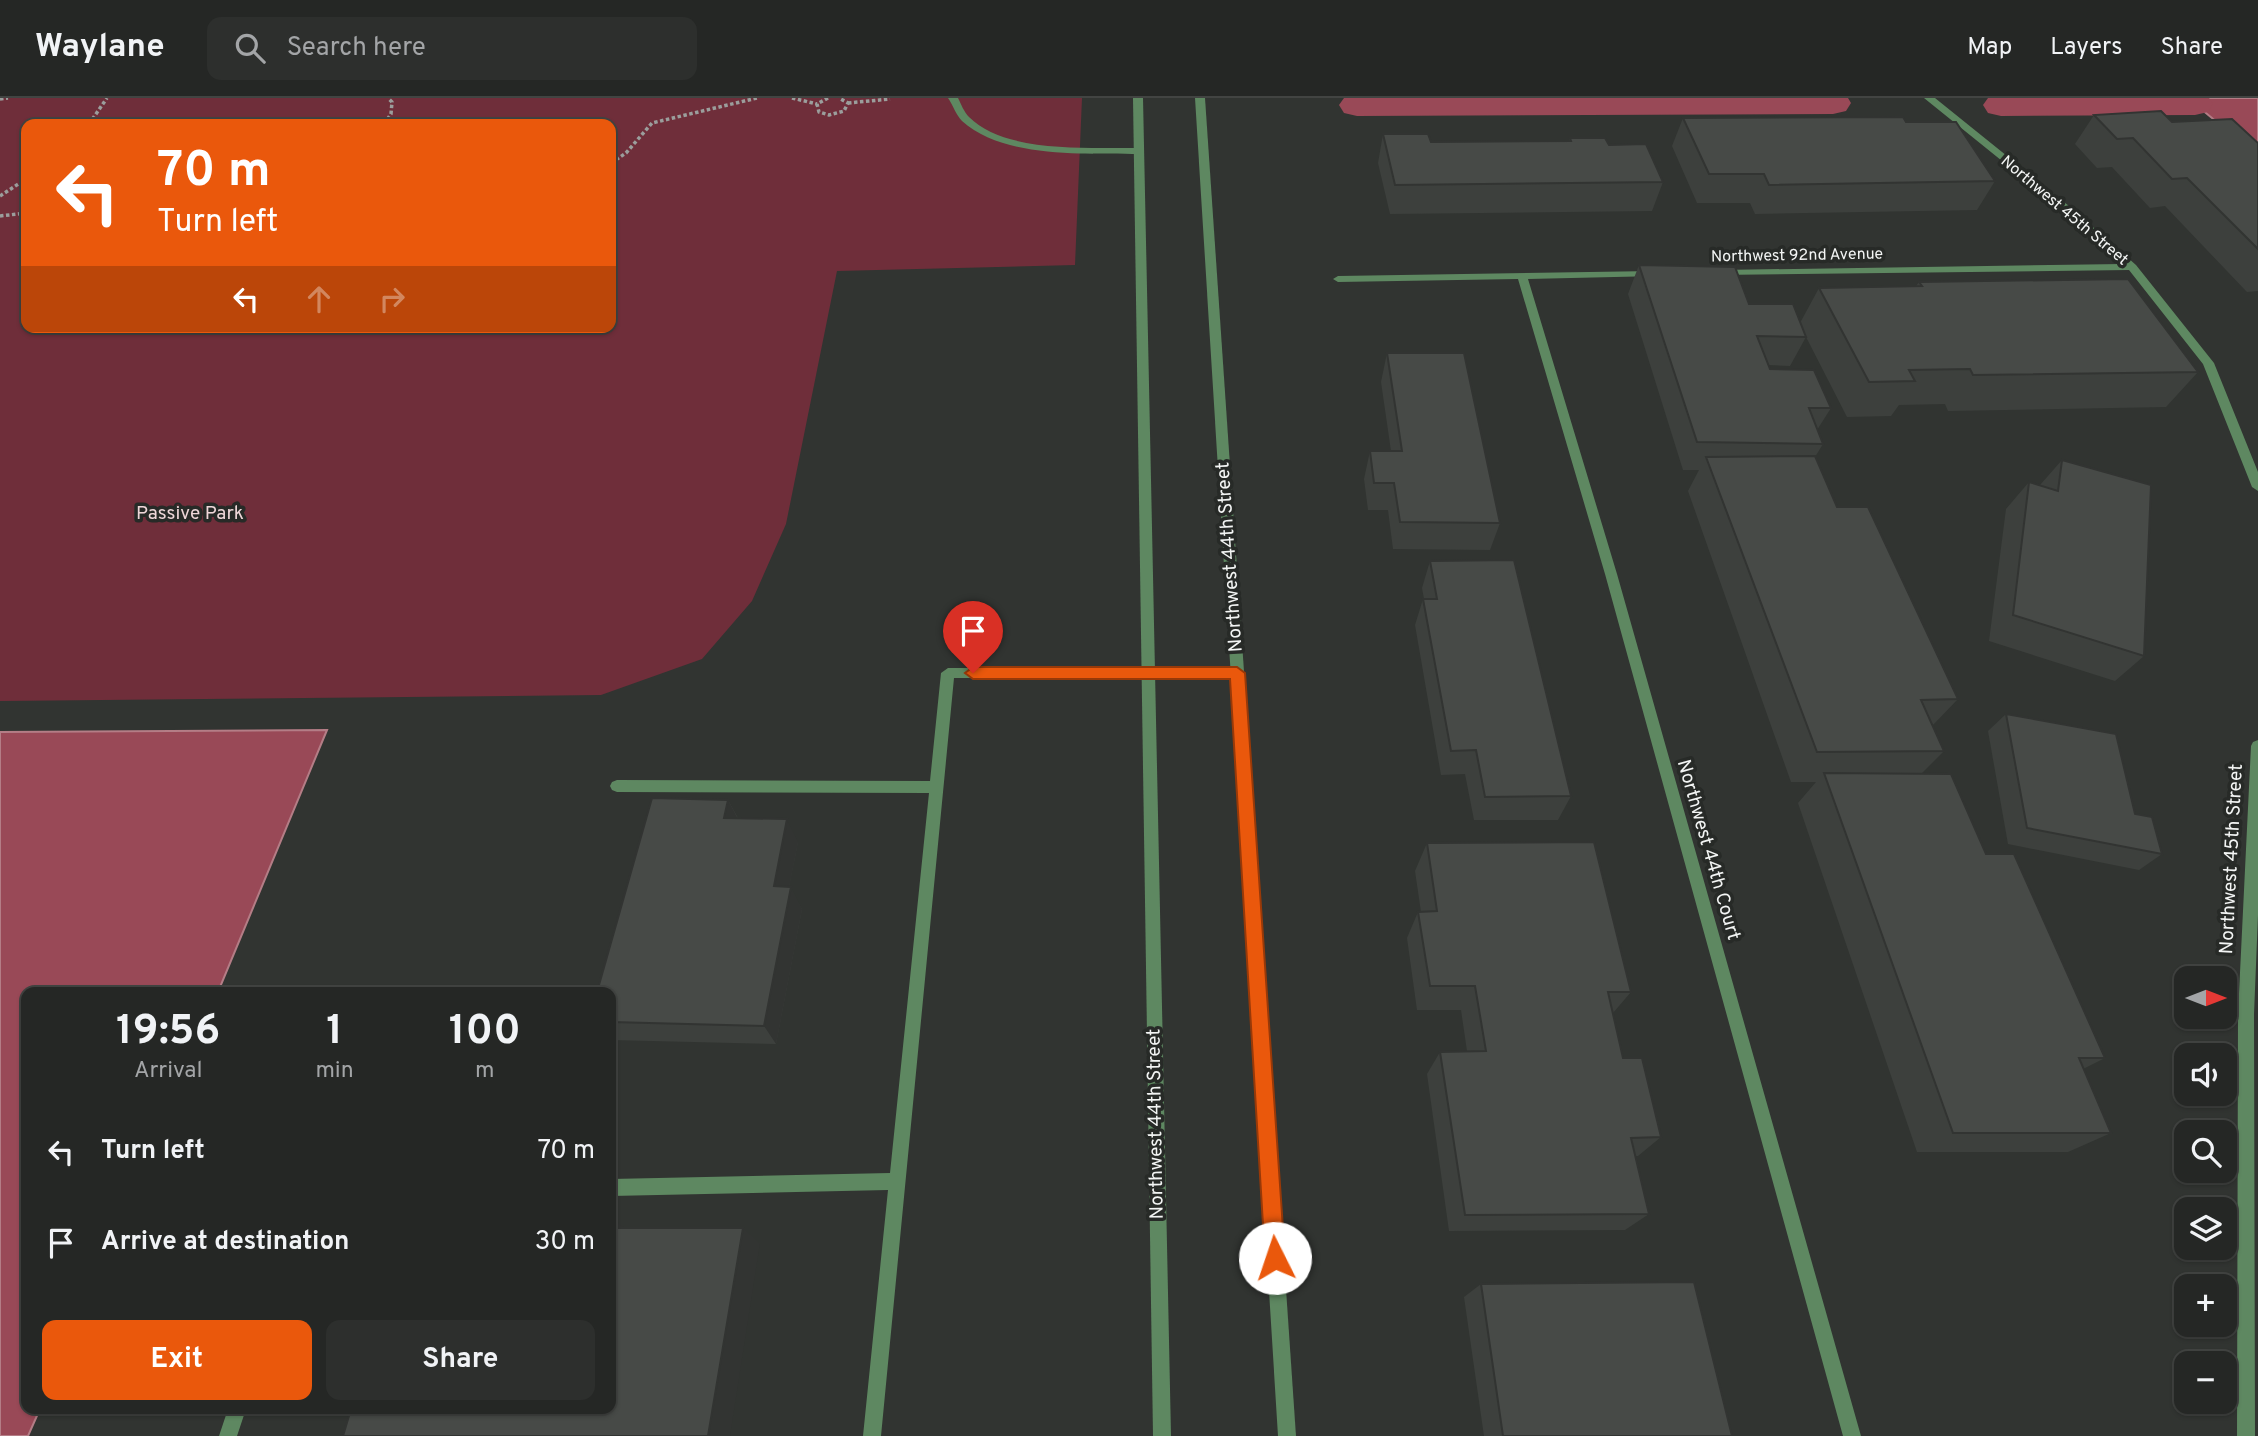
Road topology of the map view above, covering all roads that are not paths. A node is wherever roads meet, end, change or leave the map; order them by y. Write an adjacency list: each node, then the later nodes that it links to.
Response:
1 (953, 98): 5 (street)
2 (1138, 98): 5 (street, Northwest 44th Street)
3 (1200, 98): 13 (street, Northwest 44th Street)
4 (1929, 98): 6 (street, Northwest 45th Street)
5 (1139, 151): 12 (street, Northwest 44th Street)
6 (2132, 267): 7 (street, Northwest 92nd Avenue); 11 (street, Northwest 45th Street)
7 (1702, 273)
8 (1660, 274): 9 (street)
9 (1522, 275): 10 (street); 24 (street, Northwest 44th Court)
10 (1338, 279)
11 (2258, 487)
12 (1147, 673): 13 (street); 16 (street); 22 (street, Northwest 44th Street)
13 (1237, 673): 23 (street, Northwest 44th Street)
14 (2258, 746): 25 (street, Northwest 45th Street)
15 (617, 786): 16 (street)
16 (937, 787): 17 (street)
17 (898, 1181): 18 (street); 21 (street)
18 (616, 1187)
19 (235, 1414): 20 (street)
20 (228, 1436)
21 (872, 1436)
22 (1162, 1436)
23 (1287, 1436)
24 (1852, 1436)
25 (2246, 1436)

